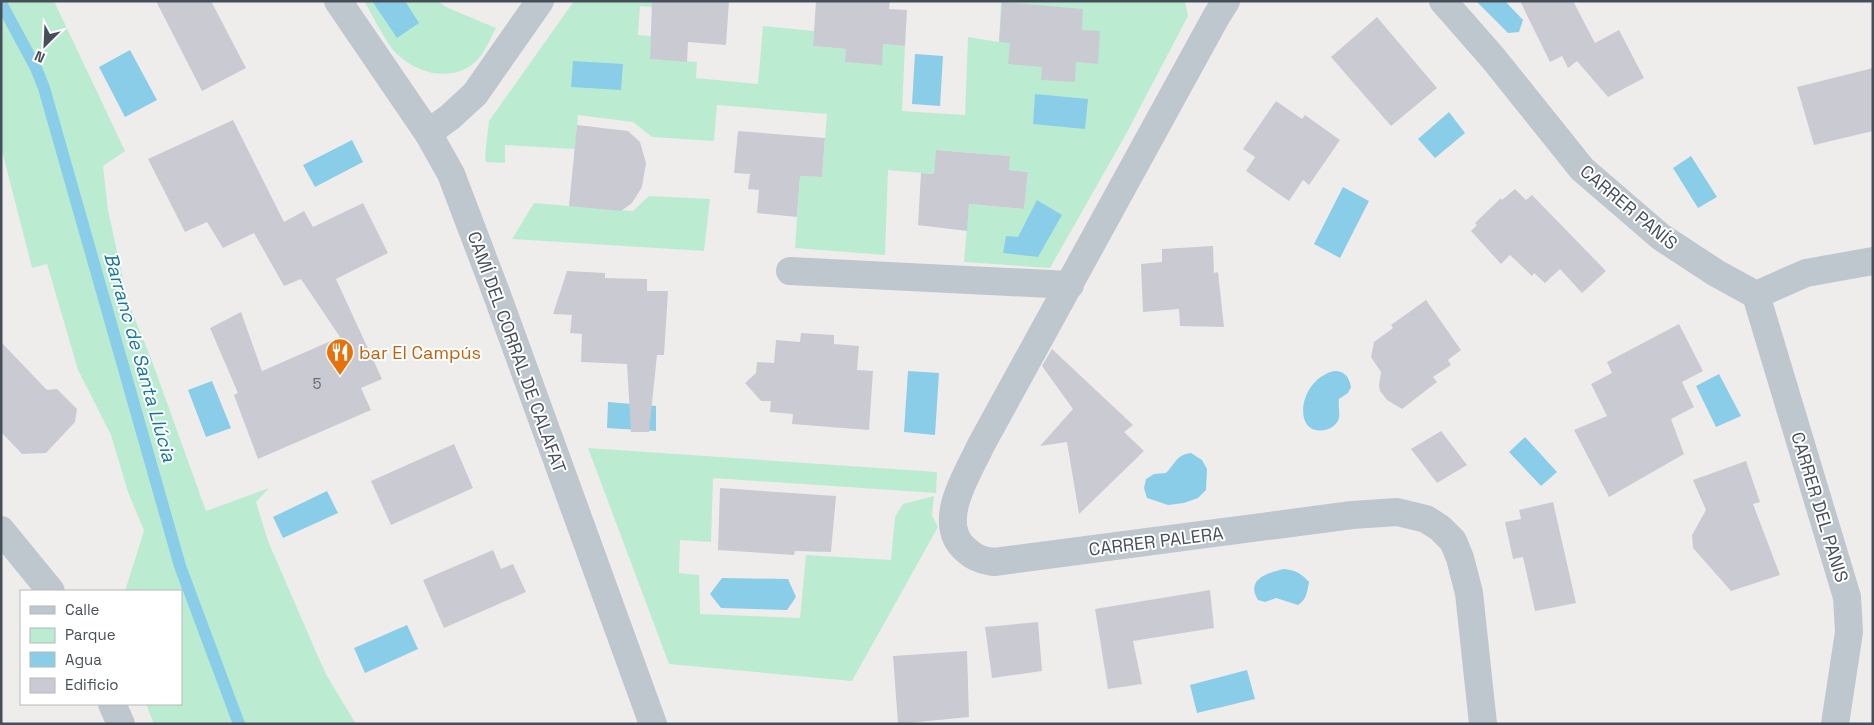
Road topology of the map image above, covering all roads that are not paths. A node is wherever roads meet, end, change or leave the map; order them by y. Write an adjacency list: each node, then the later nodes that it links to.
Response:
1 (338, 1): 5 (street, CAMÍ DEL CORRAL DE CALAFAT)
2 (540, 1): 5 (street)
3 (1226, 1): 8 (street, CARRER PALERA)
4 (1442, 1): 9 (street, CARRER PANÍS)
5 (428, 133): 14 (street, CAMÍ DEL CORRAL DE CALAFAT)
6 (1873, 262): 9 (street)
7 (790, 271): 8 (street)
8 (1070, 285): 15 (street, CARRER PALERA)
9 (1756, 295): 16 (street, CARRER DEL PANIS)
10 (1, 530): 11 (street)
11 (50, 590)
12 (112, 705): 13 (street)
13 (121, 724)
14 (653, 724)
15 (1483, 724)
16 (1836, 724)

